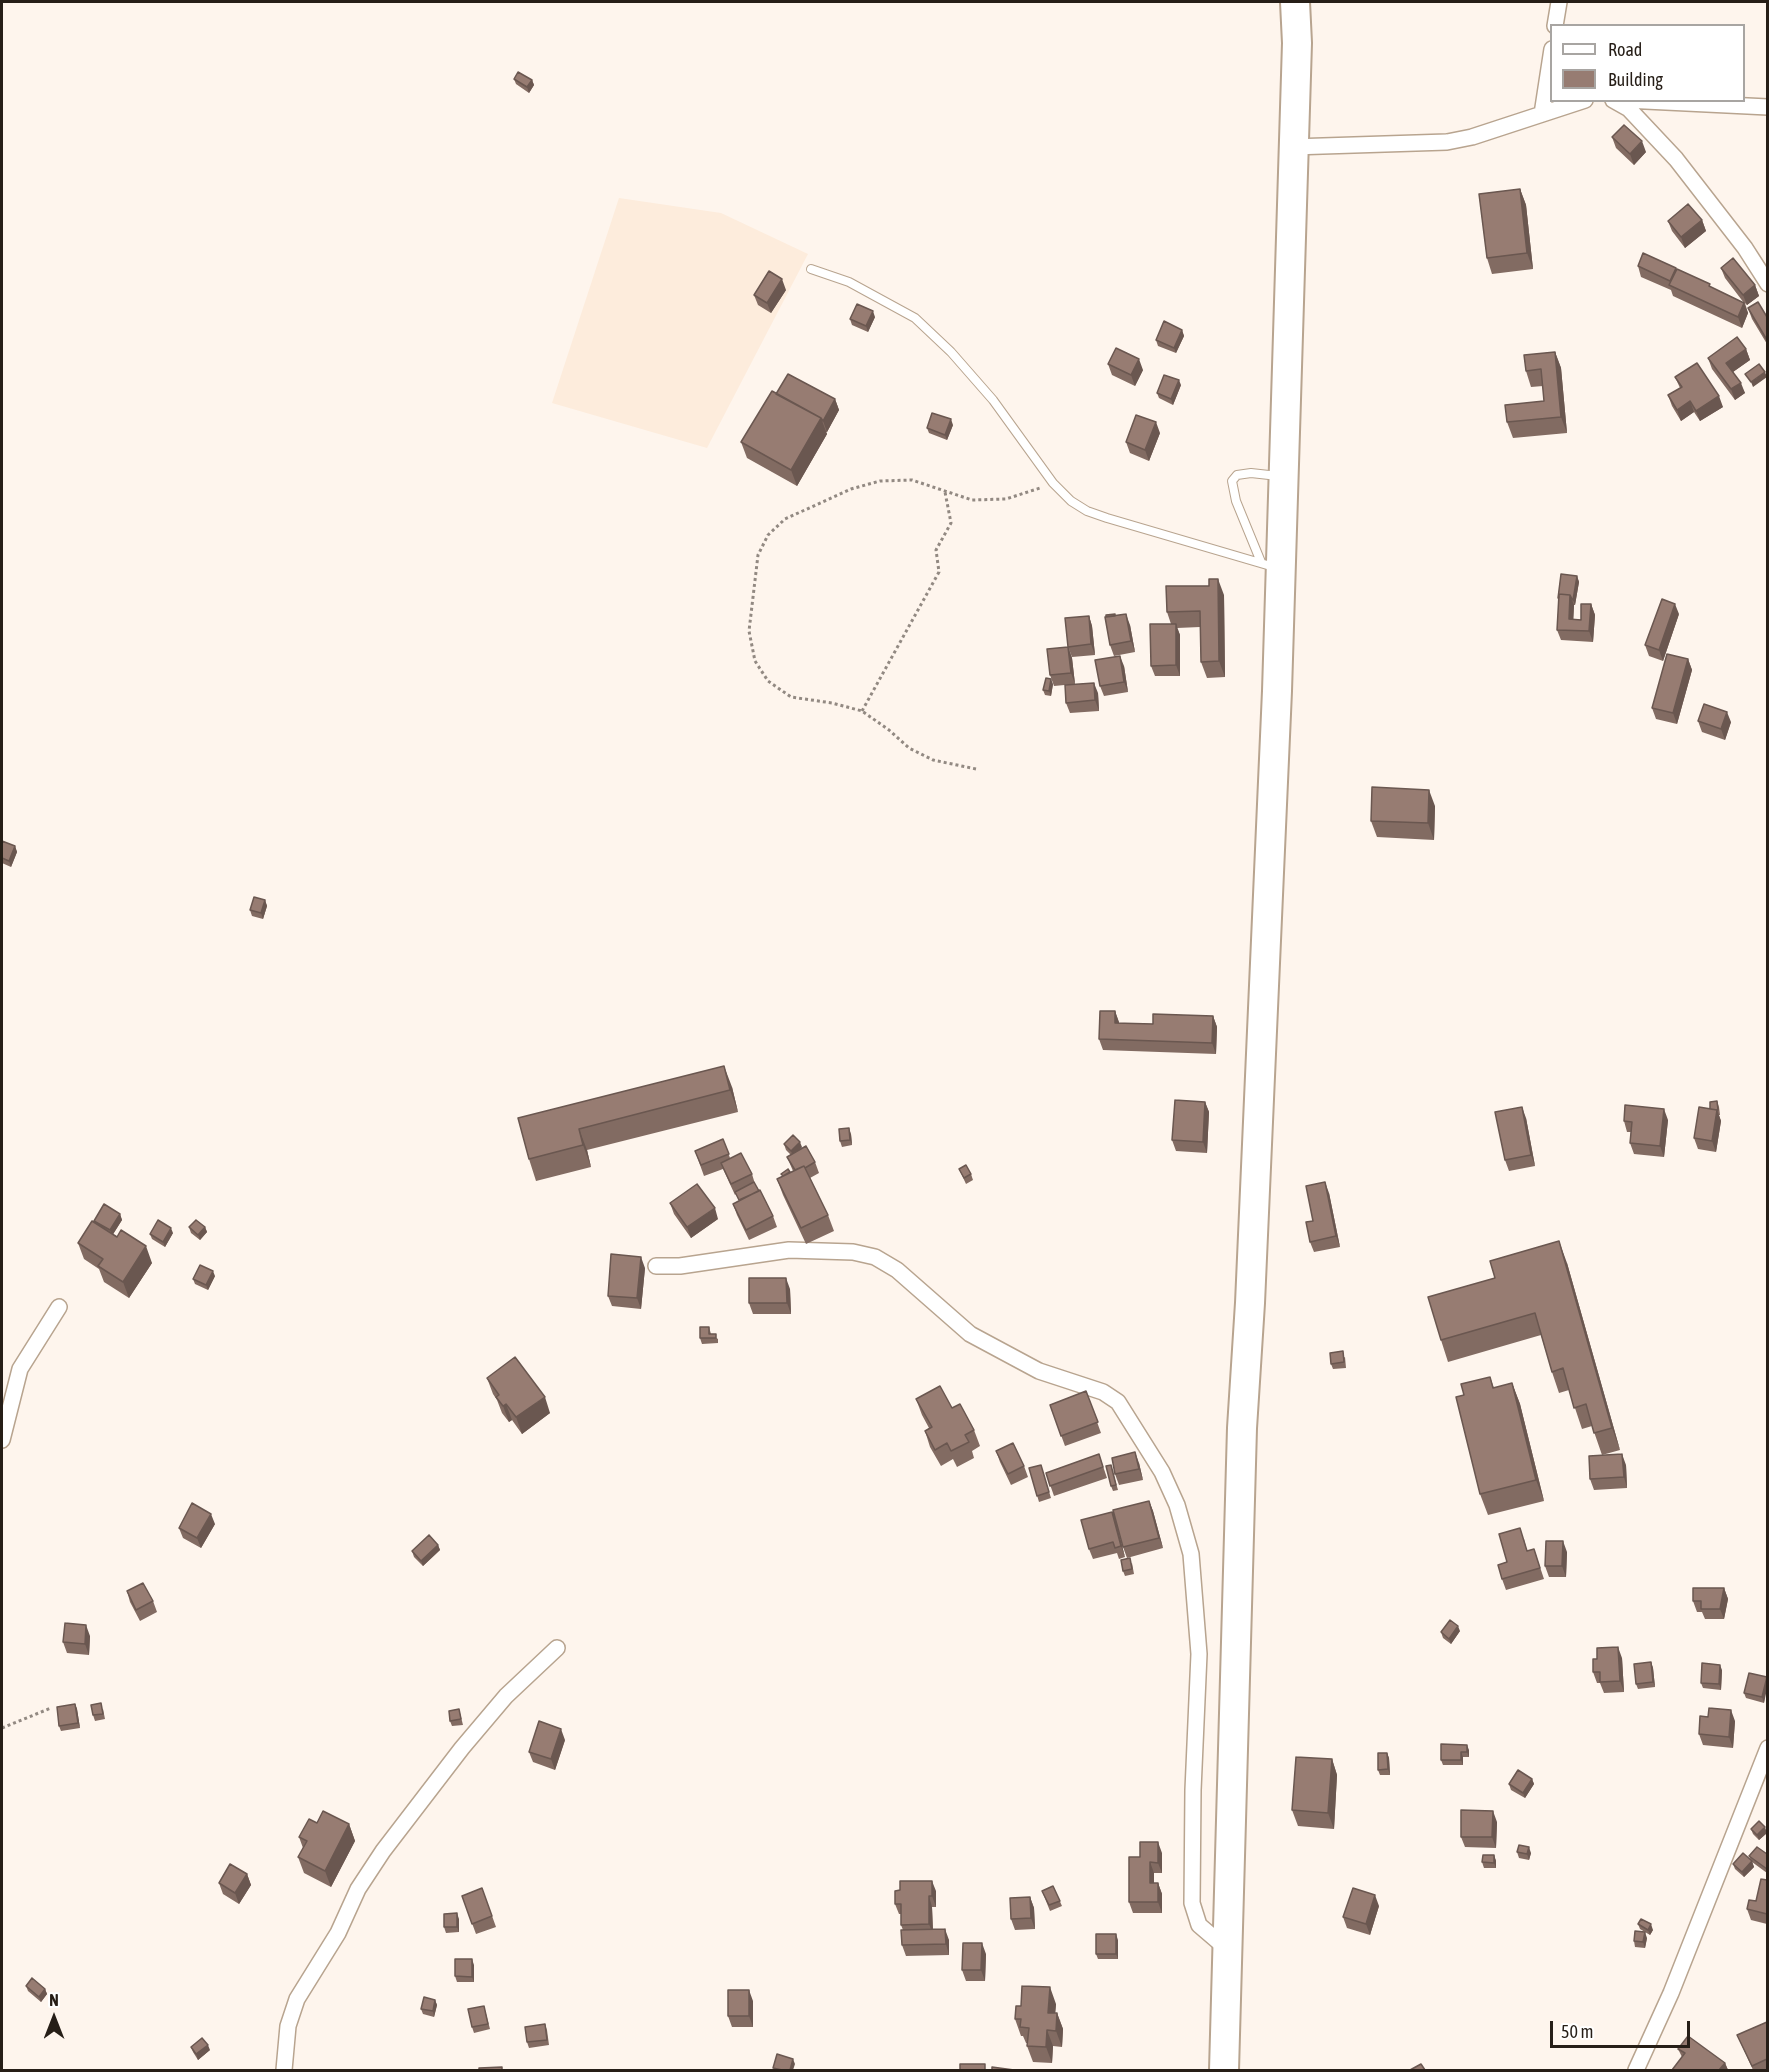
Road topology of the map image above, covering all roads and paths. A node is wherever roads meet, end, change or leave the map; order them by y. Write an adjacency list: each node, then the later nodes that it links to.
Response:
1 (1295, 2): 10 (highway)
2 (1559, 2): 3 (street)
3 (1555, 24)
4 (1550, 56): 9 (street)
5 (1579, 102): 9 (street)
6 (1617, 102): 12 (street)
7 (1665, 102): 8 (street)
8 (1767, 107)
9 (1542, 114): 10 (street)
10 (1292, 147): 13 (highway)
11 (811, 268): 14 (lane)
12 (1767, 284)
13 (1284, 477): 16 (highway); 16 (lane)
14 (1053, 483): 15 (path); 16 (lane)
15 (945, 491): 17 (path); 17 (path)
16 (1271, 566): 26 (highway)
17 (862, 711): 18 (path)
18 (976, 769)
19 (656, 1266): 26 (street)
20 (59, 1307): 21 (street)
21 (2, 1440)
22 (557, 1648): 27 (street)
23 (51, 1708): 24 (path)
24 (2, 1728)
25 (1767, 1748): 29 (street)
26 (1227, 1949): 28 (highway)
27 (284, 2070)
28 (1224, 2070)
29 (1636, 2070)

